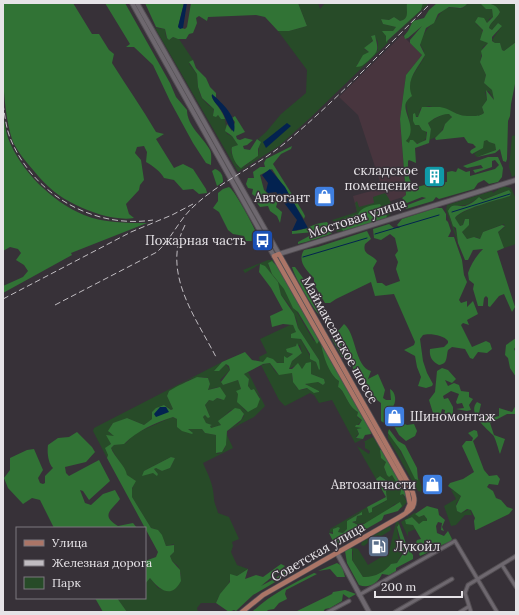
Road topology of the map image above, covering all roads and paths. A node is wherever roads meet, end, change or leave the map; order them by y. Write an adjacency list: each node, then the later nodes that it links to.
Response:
1 (132, 3): 4 (main road, Маймаксанское шоссе)
2 (138, 3): 4 (main road, Маймаксанское шоссе)
3 (516, 180): 4 (main road, Мостовая улица)
4 (276, 255): 5 (main road, Маймаксанское шоссе)
5 (406, 513): 6 (main road, Советская улица)
6 (337, 553): 12 (main road); 15 (main road, Советская улица)
7 (516, 556): 8 (street)
8 (502, 565): 10 (street); 11 (street)
9 (452, 579): 18 (street)
10 (478, 580): 12 (street); 14 (street); 21 (street)
11 (516, 587)
12 (359, 595): 17 (main road)
13 (349, 601): 16 (street)
14 (468, 607): 19 (street); 20 (street)
15 (242, 612)
16 (328, 612)
17 (369, 612)
18 (394, 612)
19 (460, 612)
20 (471, 612)
21 (497, 612)

